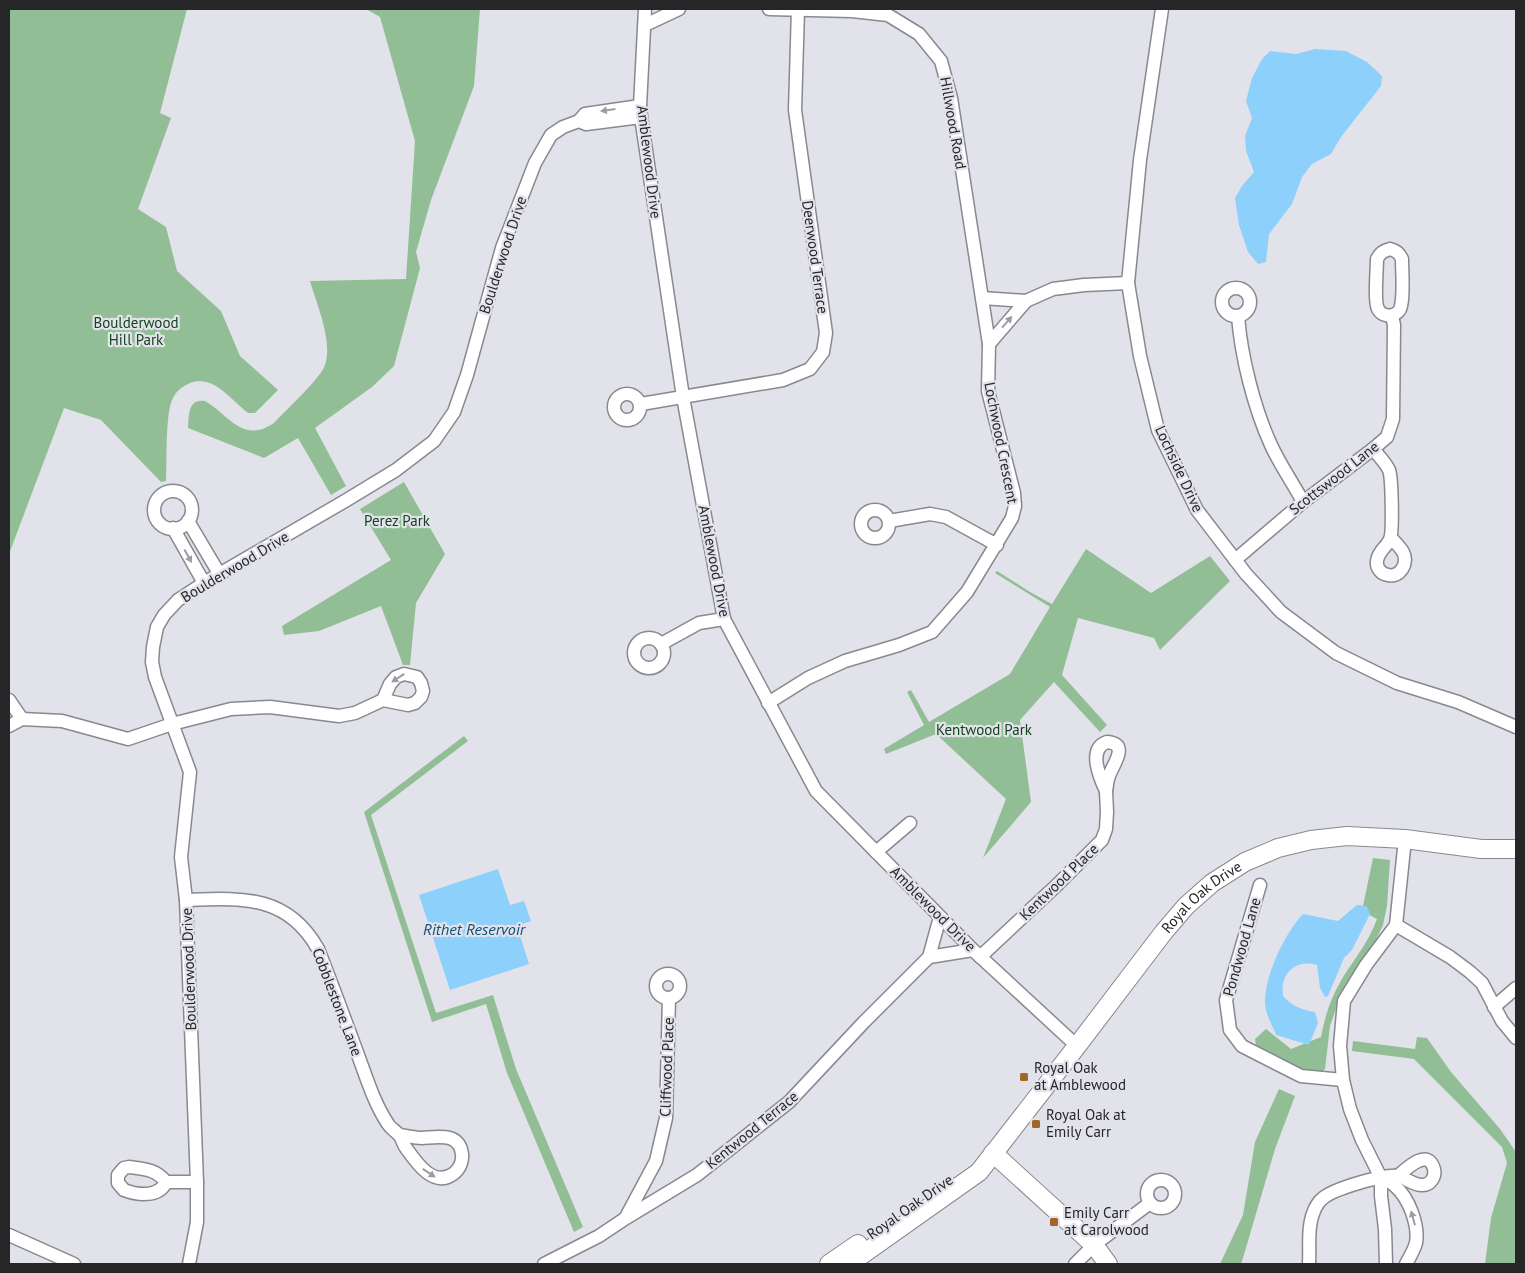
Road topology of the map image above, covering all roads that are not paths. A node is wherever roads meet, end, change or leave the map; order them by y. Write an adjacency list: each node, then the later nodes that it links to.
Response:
1 (645, 9): 6 (street, Amblewood Drive)
2 (679, 9): 6 (street)
3 (769, 9): 4 (street, Hillwood Road)
4 (798, 9): 9 (street, Hillwood Road); 14 (street, Deerwood Terrace)
5 (1162, 9): 8 (street, Lochside Drive)
6 (645, 25): 7 (street, Amblewood Drive)
7 (640, 111): 14 (street, Amblewood Drive); 24 (street, Boulderwood Drive)
8 (1128, 283): 10 (street); 23 (street, Lochside Drive)
9 (982, 298): 10 (street); 13 (street, Hillwood Road)
10 (1026, 301): 13 (street, one-way to 10)
11 (1238, 316): 17 (street)
12 (1392, 316): 12 (street, Scottswood Lane); 16 (street, Scottswood Lane)
13 (989, 344): 22 (street, Lochwood Crescent)
14 (683, 397): 15 (street, Deerwood Terrace); 26 (street, Amblewood Drive)
15 (640, 404)
16 (1373, 449): 17 (street, Scottswood Lane); 21 (street)
17 (1303, 502): 23 (street, Scottswood Lane)
18 (188, 520): 20 (street); 20 (street); 24 (street)
19 (889, 521): 22 (street)
20 (172, 528): 25 (street, one-way to 25)
21 (1391, 538)
22 (997, 545): 30 (street, Lochwood Crescent)
23 (1235, 560): 34 (street, Lochside Drive)
24 (220, 575): 25 (street, Boulderwood Drive)
25 (204, 584): 32 (street, Boulderwood Drive)
26 (724, 619): 27 (street); 30 (street, Amblewood Drive)
27 (661, 644)
28 (9, 700): 31 (street)
29 (383, 700): 32 (street)
30 (768, 703): 39 (street, Amblewood Drive)
31 (22, 719): 32 (street); 33 (street)
32 (172, 724): 41 (street, Boulderwood Drive)
33 (9, 726)
34 (1516, 727)
35 (1106, 791): 44 (street, Kentwood Place)
36 (910, 823): 39 (street)
37 (1405, 839): 38 (main road, Royal Oak Drive); 43 (street); 50 (main road, Royal Oak Drive)
38 (1516, 849)
39 (876, 852): 42 (street, Amblewood Drive)
40 (1260, 885): 51 (street, Pondwood Lane)
41 (186, 900): 52 (street, Cobblestone Lane); 57 (street, Boulderwood Drive)
42 (940, 917): 44 (street, Amblewood Drive); 45 (street, Kentwood Terrace)
43 (1396, 925): 48 (street); 51 (street)
44 (976, 954): 45 (street); 50 (street, Amblewood Drive)
45 (929, 957): 59 (street, Kentwood Terrace)
46 (1516, 988): 48 (street)
47 (669, 998): 59 (street, Cliffwood Place)
48 (1494, 1008): 49 (street)
49 (1516, 1038)
50 (1077, 1046): 53 (main road, Royal Oak Drive)
51 (1343, 1080): 55 (street)
52 (400, 1135): 52 (street, Cobblestone Lane, one-way to 52)
53 (993, 1154): 61 (main road); 65 (main road, Royal Oak Drive); 66 (main road, Royal Oak Drive)
54 (1398, 1176): 55 (street)
55 (1381, 1178): 69 (street); 70 (street); 71 (street, one-way to 55)
56 (166, 1182): 57 (street)
57 (197, 1182): 63 (street, Boulderwood Drive)
58 (1150, 1203): 61 (street)
59 (626, 1218): 64 (street, Kentwood Terrace)
60 (9, 1235): 62 (street)
61 (1094, 1245): 67 (street); 68 (main road)
62 (74, 1264)
63 (189, 1264)
64 (544, 1264)
65 (829, 1264)
66 (849, 1264)
67 (1075, 1264)
68 (1108, 1264)
69 (1309, 1264)
70 (1386, 1264)
71 (1406, 1264)

